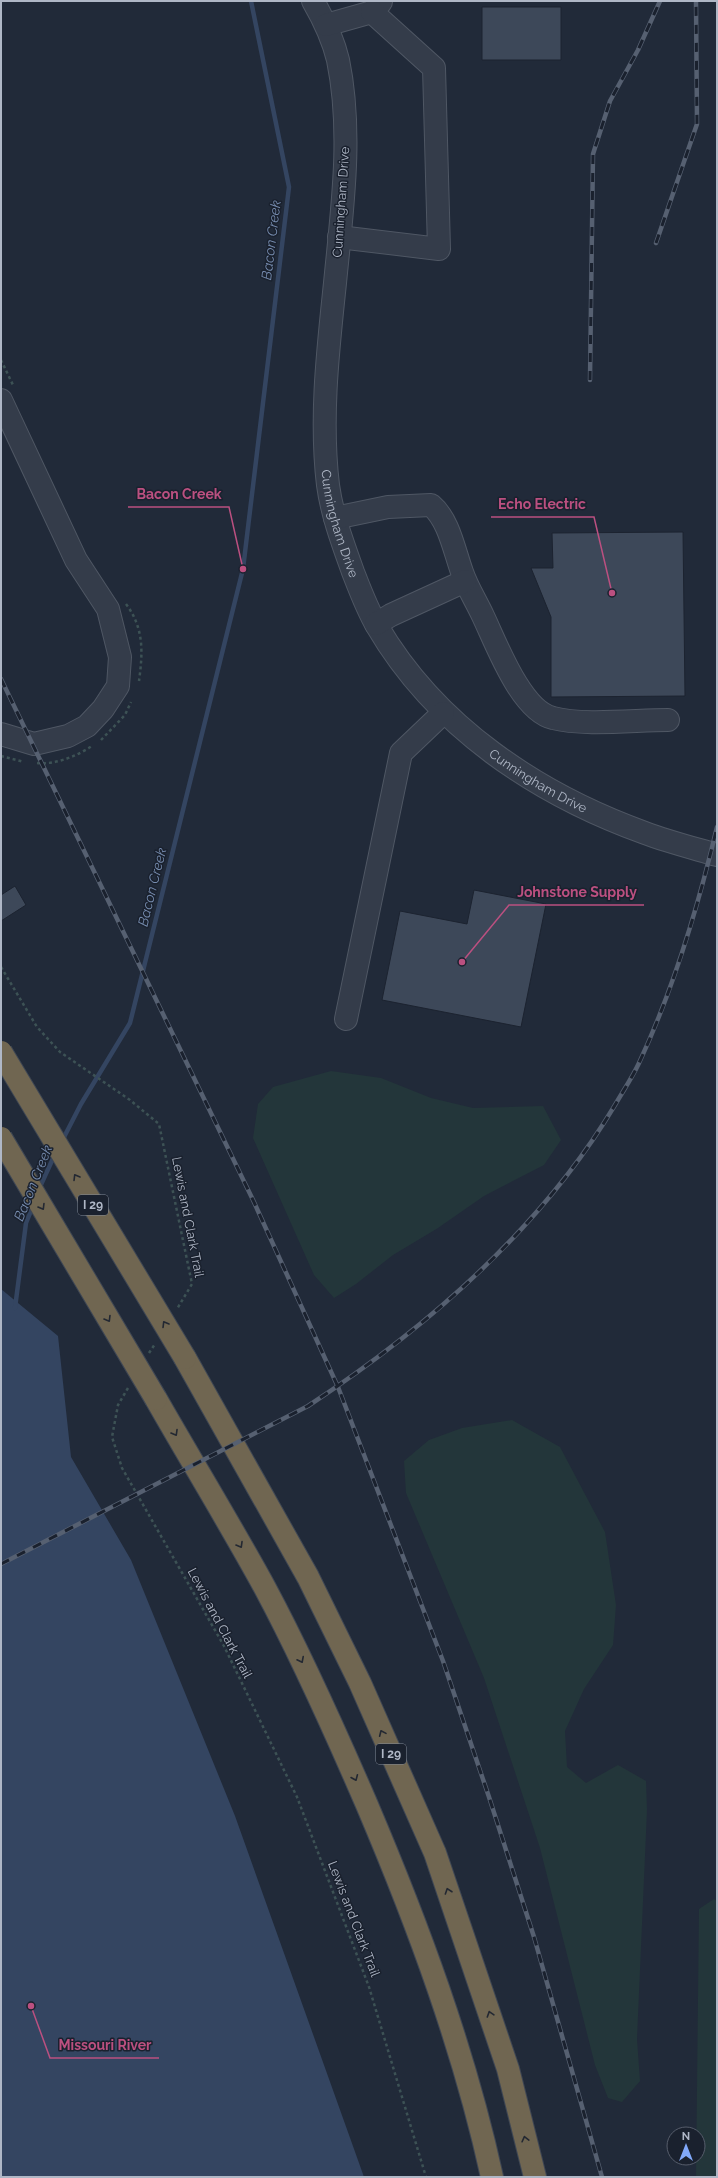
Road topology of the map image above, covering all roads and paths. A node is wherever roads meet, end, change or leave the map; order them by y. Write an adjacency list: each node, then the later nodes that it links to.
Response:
1 (314, 1): 3 (street, Cunningham Drive)
2 (377, 6): 3 (street); 4 (street)
3 (326, 25): 4 (street, Cunningham Drive)
4 (339, 237): 6 (street, Cunningham Drive)
5 (1, 400): 11 (street)
6 (336, 518): 7 (street); 8 (street, Cunningham Drive)
7 (465, 581): 8 (street); 10 (street)
8 (376, 624): 9 (street, Cunningham Drive)
9 (443, 713): 12 (street, Cunningham Drive); 14 (street)
10 (668, 720)
11 (1, 734)
12 (717, 855)
13 (1, 967): 17 (path, Lewis and Clark Trail)
14 (346, 1019)
15 (1, 1052): 23 (highway, I 29, one-way to 15, bridge)
16 (1, 1138): 22 (highway, one-way to 22, bridge)
17 (175, 1310)
18 (159, 1337): 19 (path)
19 (147, 1358)
20 (130, 1384): 21 (path, Lewis and Clark Trail)
21 (426, 2177)
22 (492, 2177)
23 (535, 2177)

